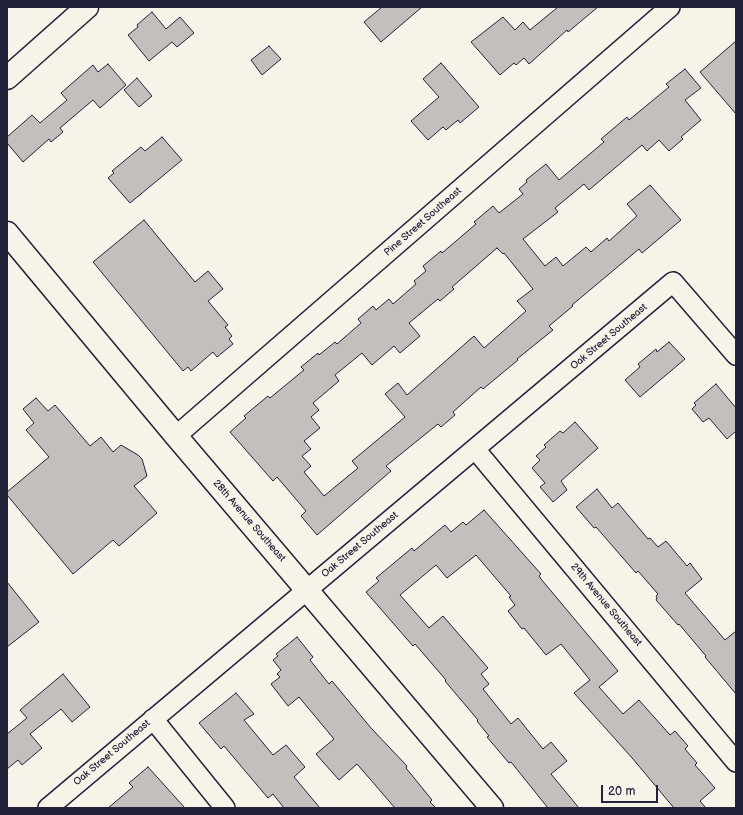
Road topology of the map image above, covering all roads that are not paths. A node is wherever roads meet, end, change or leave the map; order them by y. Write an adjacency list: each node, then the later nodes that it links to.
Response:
1 (87, 7): 3 (street)
2 (670, 7): 6 (street, Pine Street Southeast)
3 (7, 78)
4 (7, 234): 6 (street, 28th Avenue Southeast)
5 (736, 355): 7 (street, Oak Street Southeast)
6 (176, 436): 8 (street, 28th Avenue Southeast)
7 (475, 448): 8 (street, Oak Street Southeast); 10 (street, 29th Avenue Southeast)
8 (308, 589): 9 (street, Oak Street Southeast); 13 (street, 28th Avenue Southeast)
9 (153, 719): 11 (street, Oak Street Southeast); 12 (street)
10 (736, 762)
11 (48, 808)
12 (225, 808)
13 (492, 808)

